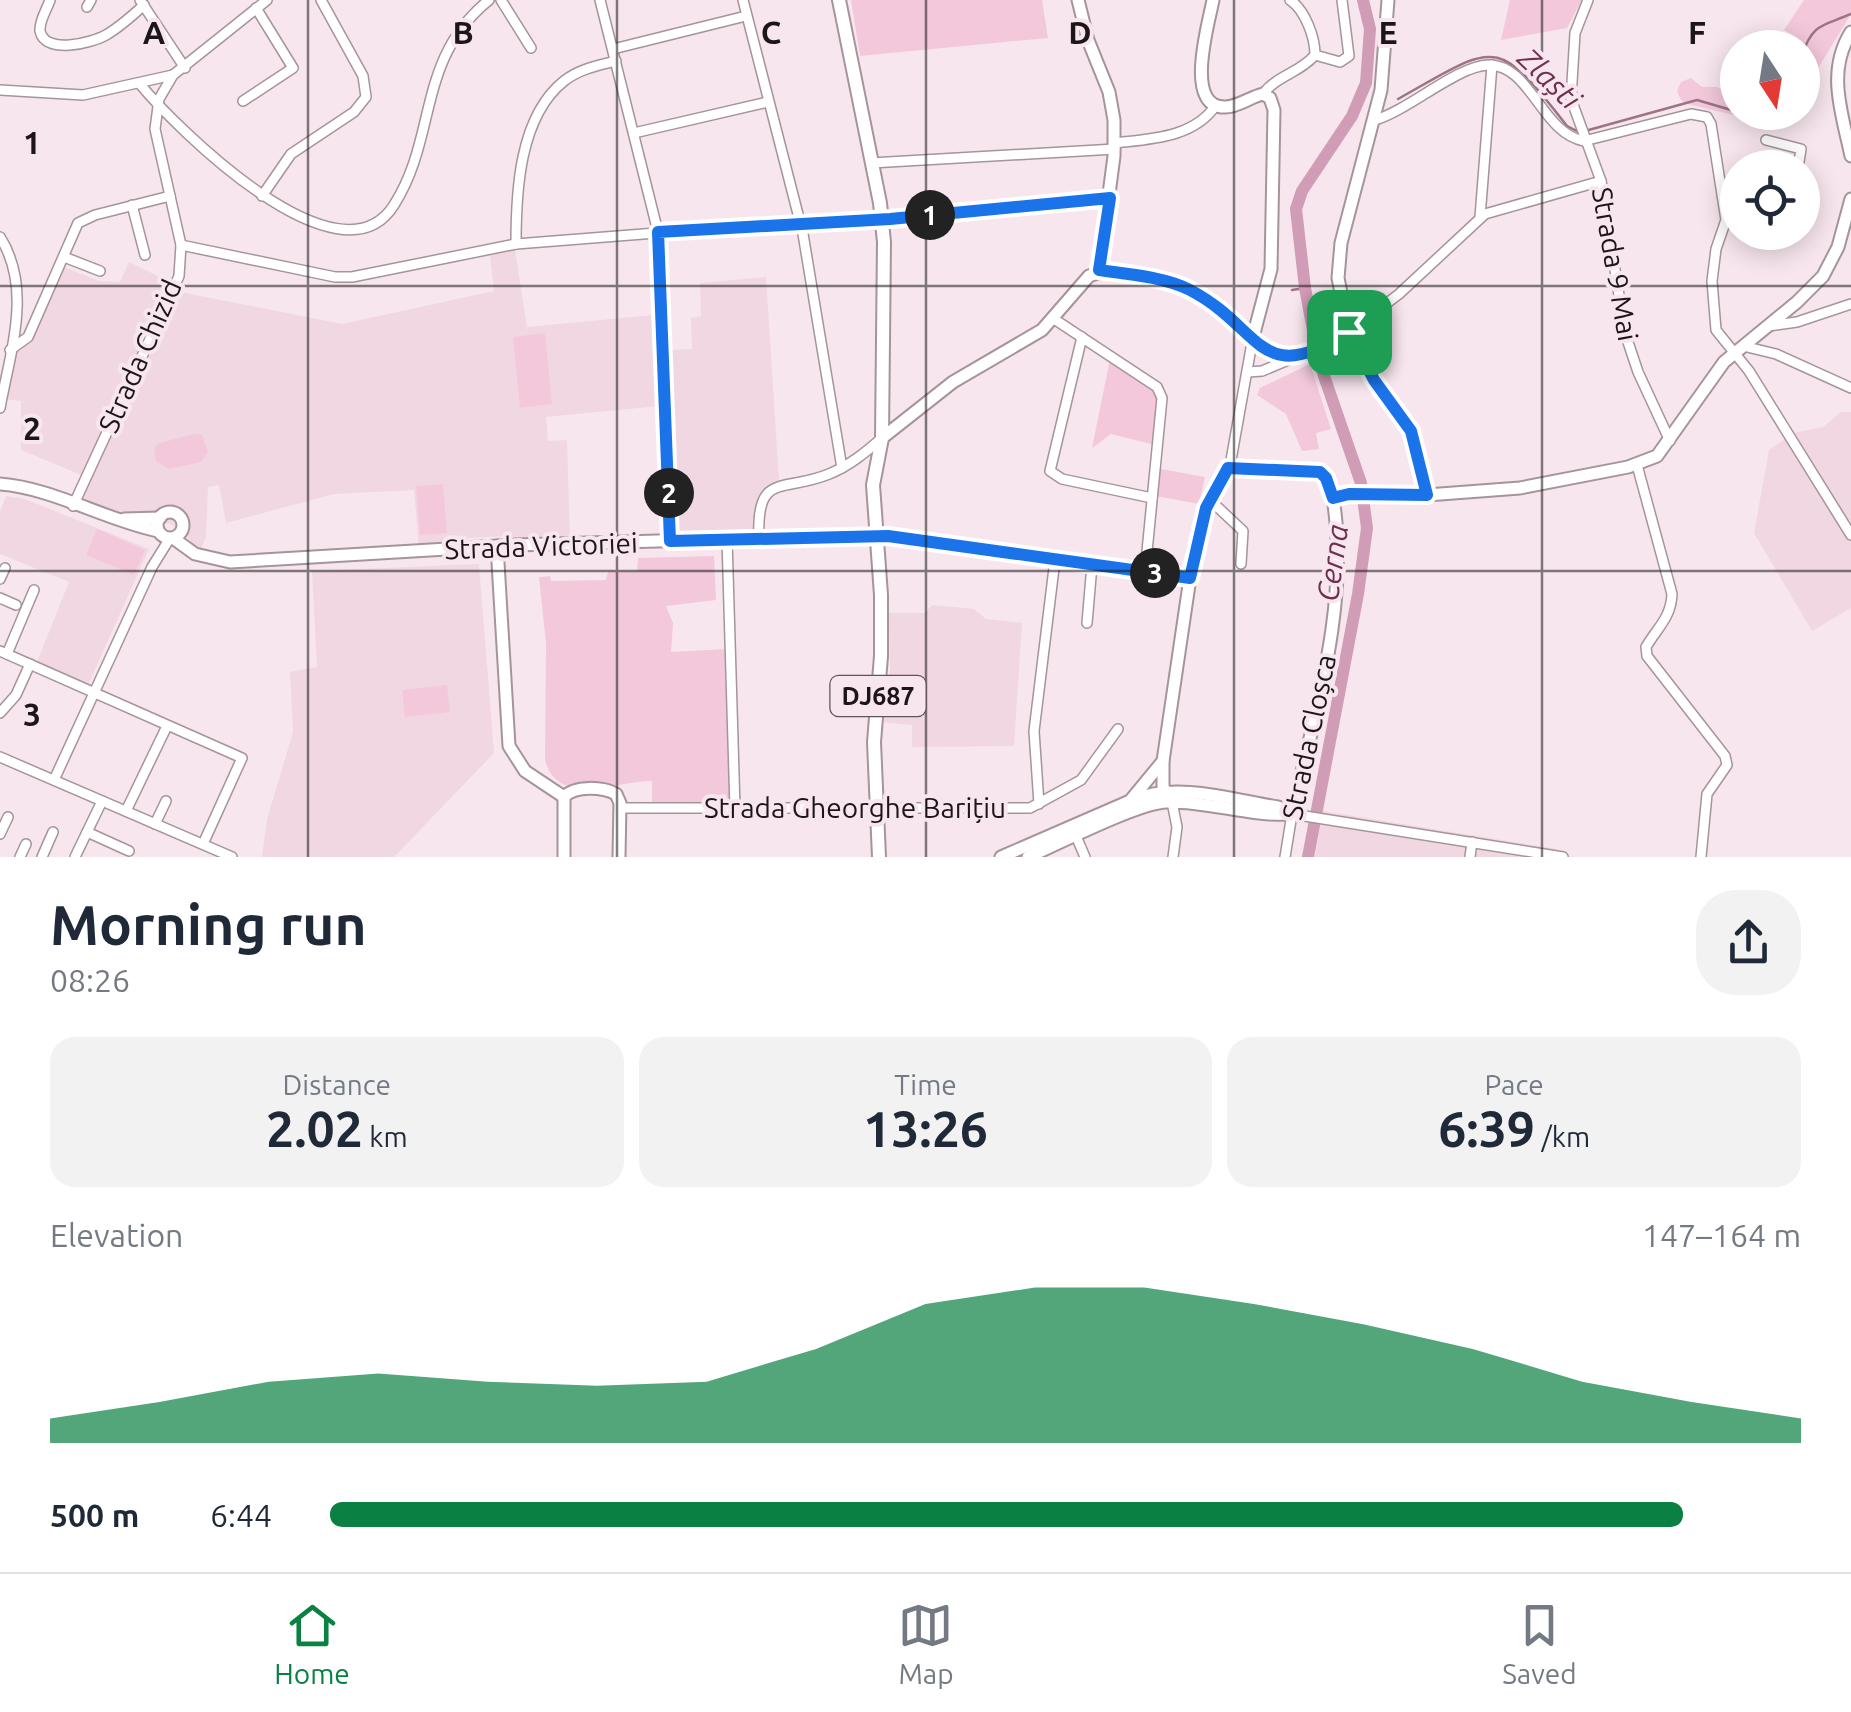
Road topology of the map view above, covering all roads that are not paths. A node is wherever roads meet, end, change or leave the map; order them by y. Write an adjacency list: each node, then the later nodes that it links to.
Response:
1 (50, 0): 15 (street)
2 (267, 0): 16 (street)
3 (322, 0): 45 (street)
4 (489, 0): 45 (street)
5 (501, 0): 19 (street)
6 (600, 0): 20 (street)
7 (742, 0): 17 (street)
8 (839, 0): 41 (main road, DJ687)
9 (1078, 0): 38 (street)
10 (1213, 0): 32 (street)
11 (1342, 0): 21 (street)
12 (1388, 0): 33 (street)
13 (1588, 0): 37 (street, Strada 9 Mai)
14 (1294, 1): 21 (street)
15 (143, 2): 24 (street)
16 (256, 8): 24 (street); 29 (street)
17 (746, 16): 20 (street); 30 (street)
18 (1851, 32): 36 (street)
19 (531, 48)
20 (613, 48): 22 (street)
21 (1315, 55): 28 (street)
22 (616, 61): 34 (street); 55 (street)
23 (1492, 65): 33 (street); 37 (street); 49 (street)
24 (185, 68): 25 (street)
25 (174, 76): 26 (street); 31 (street)
26 (139, 84): 27 (street); 31 (street)
27 (0, 90)
28 (1263, 94): 32 (street); 67 (street)
29 (243, 101)
30 (768, 102): 34 (street); 51 (street)
31 (157, 105): 44 (street, Strada Chizid); 45 (street)
32 (1216, 106): 38 (street)
33 (1375, 120): 64 (street)
34 (634, 133): 52 (street)
35 (1766, 140): 39 (street)
36 (1849, 140): 40 (street)
37 (1584, 141): 42 (street); 43 (street, Strada 9 Mai)
38 (1115, 146): 41 (street); 46 (street)
39 (1800, 150)
40 (1851, 156)
41 (871, 163): 50 (main road, DJ687)
42 (1720, 165)
43 (1601, 181): 49 (street); 76 (street, Strada 9 Mai)
44 (170, 196): 48 (street); 56 (street, Strada Chizid)
45 (262, 196)
46 (1110, 198): 50 (street); 59 (street)
47 (1851, 199): 63 (street)
48 (132, 205): 57 (street); 58 (street)
49 (1480, 217): 64 (street)
50 (882, 219): 51 (street); 75 (main road, DJ687)
51 (801, 222): 52 (street); 78 (street)
52 (658, 232): 55 (street); 91 (street)
53 (0, 236): 69 (street)
54 (1720, 242): 68 (street)
55 (516, 244): 56 (street)
56 (181, 245): 85 (street, Strada Chizid)
57 (145, 255)
58 (64, 257): 60 (street); 69 (street)
59 (1099, 270): 62 (street); 67 (street)
60 (100, 271)
61 (1851, 304): 63 (street)
62 (1054, 319): 66 (street); 75 (street)
63 (1768, 326): 65 (street)
64 (1349, 332): 71 (street); 81 (street)
65 (1756, 336): 68 (street); 70 (street)
66 (1082, 337): 82 (street); 82 (street)
67 (1253, 337): 71 (street); 72 (street)
68 (1739, 349): 70 (street); 76 (street); 87 (street)
69 (10, 350): 74 (street)
70 (1776, 354): 73 (street)
71 (1295, 357): 72 (street)
72 (1248, 372): 79 (street)
73 (1851, 388)
74 (0, 408)
75 (882, 438): 78 (street); 88 (main road, DJ687)
76 (1670, 441): 77 (street)
77 (1637, 465): 81 (street); 150 (street)
78 (842, 468): 89 (street)
79 (1228, 468): 83 (street); 84 (street)
80 (0, 484): 85 (street)
81 (1427, 495): 83 (street)
82 (1152, 498): 97 (street)
83 (1333, 498): 123 (street, Strada Cloșca)
84 (1209, 500): 94 (street); 98 (street)
85 (73, 506): 86 (street)
86 (167, 534): 92 (street, Strada Victoriei); 106 (street)
87 (1851, 534)
88 (877, 536): 89 (street, Strada Victoriei); 93 (street, Strada Victoriei); 121 (main road, DJ687)
89 (760, 538): 90 (street, Strada Victoriei)
90 (727, 539): 91 (street, Strada Victoriei); 120 (street)
91 (670, 541): 92 (street, Strada Victoriei)
92 (497, 546): 114 (street)
93 (1055, 560): 95 (street, Strada Victoriei); 118 (street)
94 (1240, 564)
95 (1092, 565): 97 (street, Strada Victoriei); 103 (street)
96 (5, 568): 99 (street)
97 (1144, 572): 98 (street, Strada Victoriei)
98 (1190, 578): 111 (street)
99 (0, 579)
100 (34, 590): 104 (street)
101 (0, 598): 102 (street)
102 (16, 606)
103 (1086, 622)
104 (4, 653): 105 (street)
105 (30, 664): 106 (street); 107 (street)
106 (93, 694): 108 (street); 112 (street)
107 (0, 712)
108 (167, 726): 122 (street); 133 (street)
109 (1118, 729): 118 (street, Strada Gheorghe Barițiu)
110 (0, 757): 112 (street)
111 (1163, 762): 113 (street); 116 (street)
112 (54, 780): 115 (street)
113 (1169, 797): 116 (street); 123 (street); 129 (street); 146 (street)
114 (564, 798): 119 (street); 140 (street)
115 (102, 801): 122 (street); 127 (street)
116 (1130, 801): 143 (street)
117 (166, 802): 125 (street)
118 (1039, 804): 121 (street, Strada Gheorghe Barițiu)
119 (620, 808): 120 (street, Strada Gheorghe Barițiu); 141 (street)
120 (735, 809): 121 (street, Strada Gheorghe Barițiu)
121 (876, 810): 142 (main road, DJ687)
122 (126, 812): 125 (street)
123 (1297, 815): 130 (street); 147 (street, Strada Cloșca)
124 (8, 817): 128 (street)
125 (155, 824): 133 (street)
126 (53, 832): 136 (street)
127 (87, 832): 132 (street); 137 (street)
128 (0, 834)
129 (1076, 836): 144 (street); 145 (street)
130 (1472, 842): 148 (street); 149 (street)
131 (26, 844): 135 (street)
132 (113, 844): 134 (street); 138 (street)
133 (203, 844): 139 (street)
134 (129, 851)
135 (20, 857)
136 (42, 857)
137 (76, 857)
138 (107, 857)
139 (232, 857)
140 (564, 857)
141 (619, 857)
142 (879, 857)
143 (1001, 857)
144 (1028, 857)
145 (1085, 857)
146 (1173, 857)
147 (1285, 857)
148 (1470, 857)
149 (1563, 857)
150 (1701, 857)

